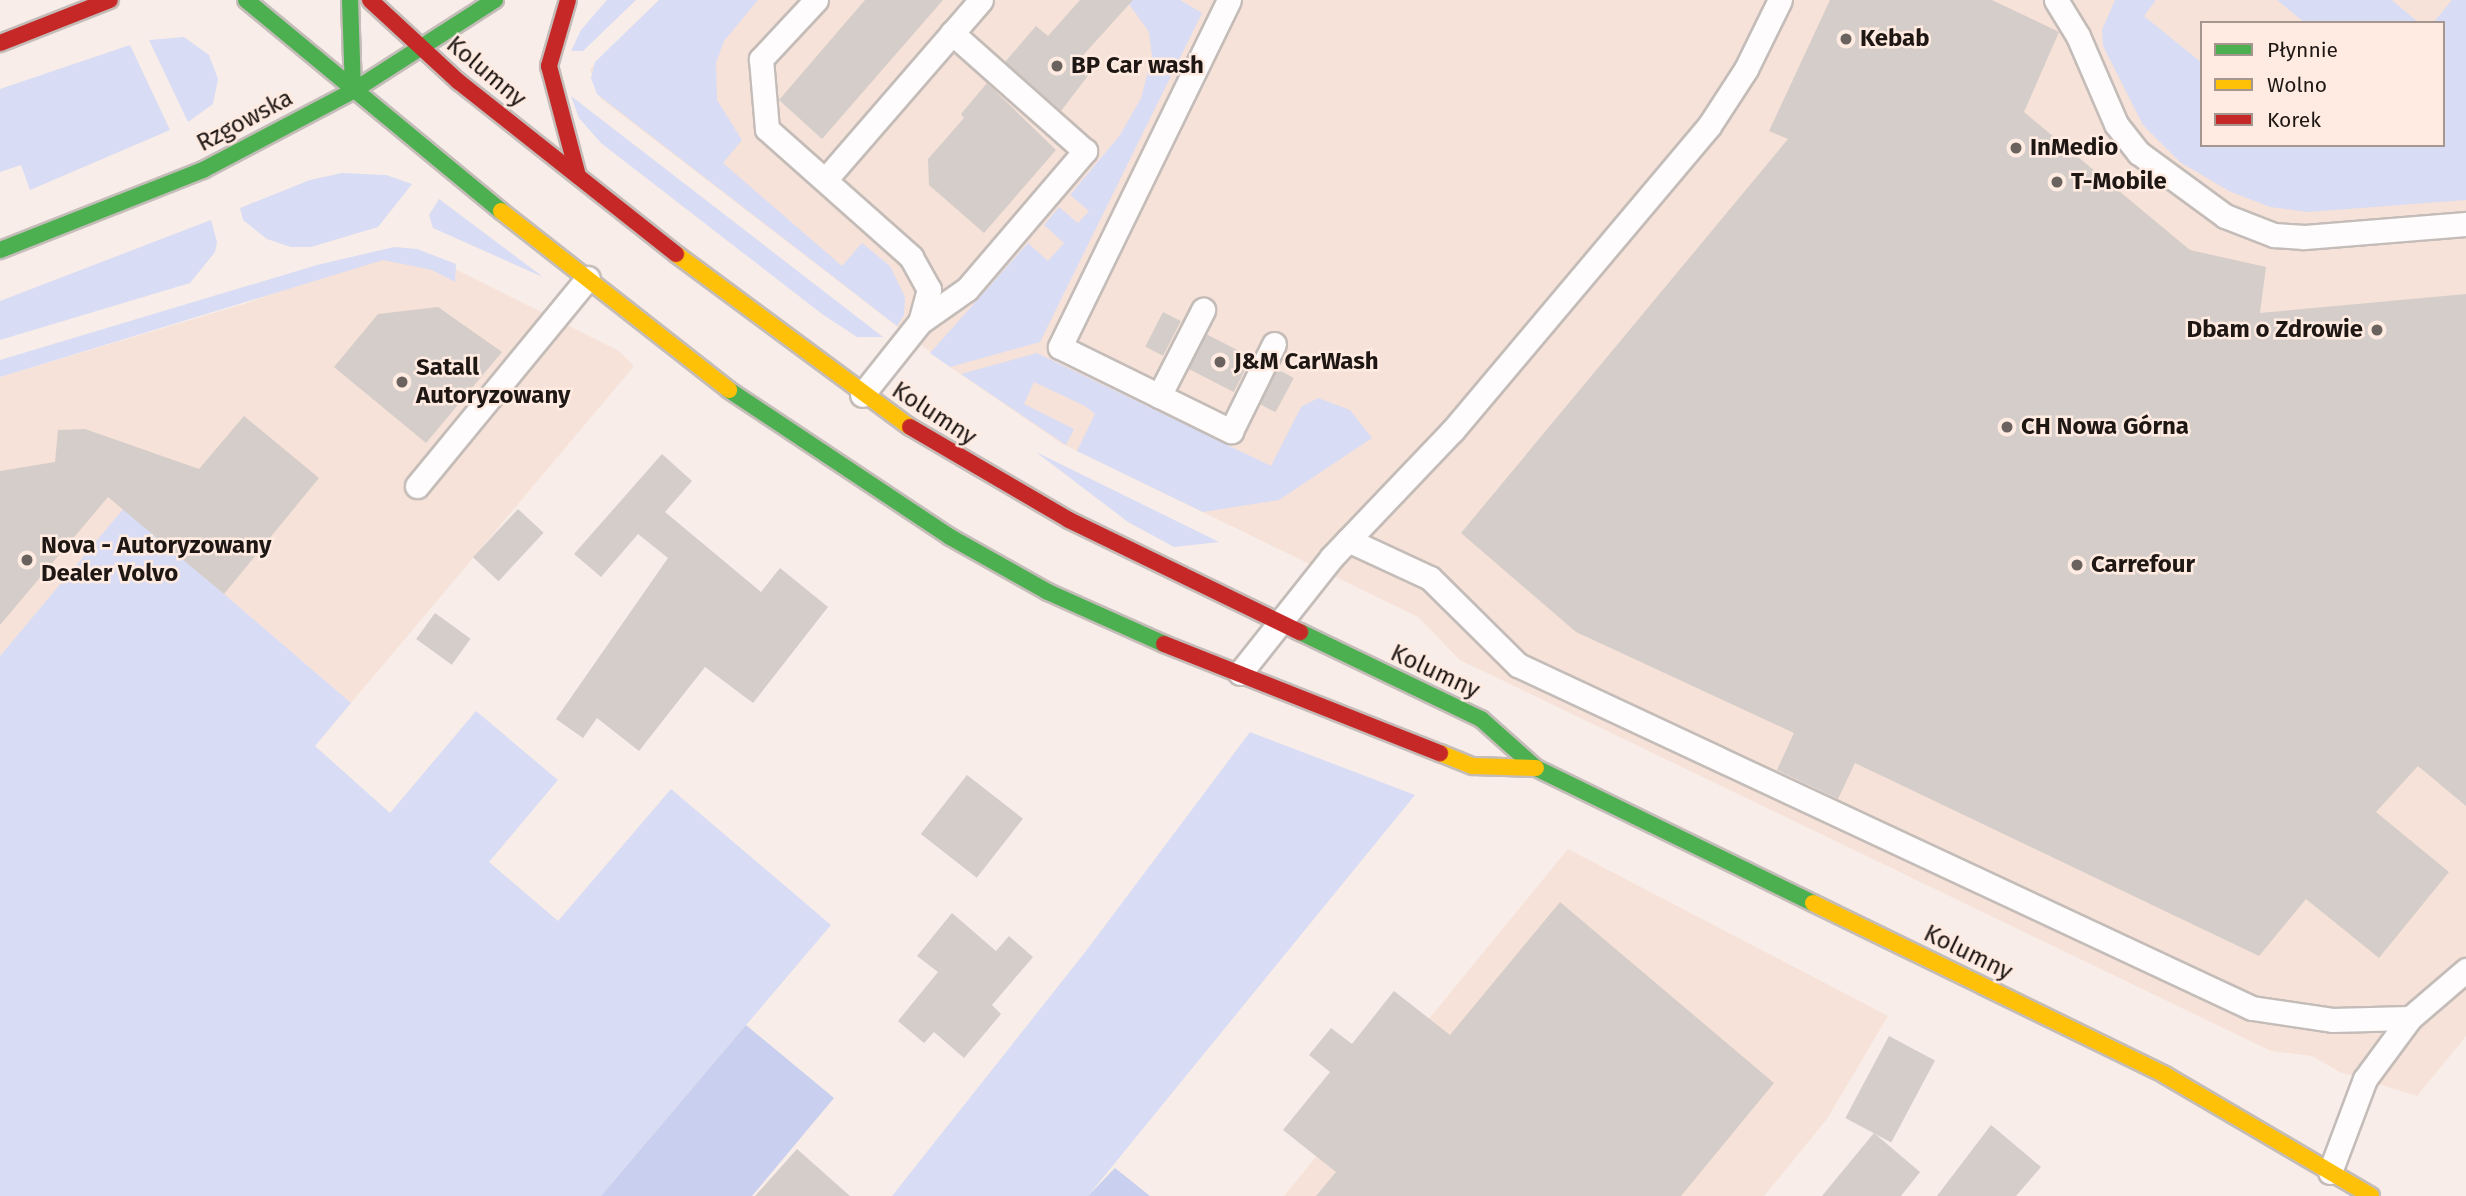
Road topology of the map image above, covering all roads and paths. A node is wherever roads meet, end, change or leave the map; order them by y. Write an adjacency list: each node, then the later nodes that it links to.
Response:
1 (110, 0): 13 (street)
2 (246, 0): 15 (street, Kolumny)
3 (350, 0): 15 (street)
4 (370, 0): 14 (street, Kolumny)
5 (495, 0): 14 (street, Rzgowska)
6 (568, 0): 16 (street)
7 (816, 0): 17 (lane)
8 (981, 0): 12 (lane)
9 (1229, 0): 25 (lane)
10 (1780, 0): 27 (lane)
11 (2066, 4): 18 (lane)
12 (952, 33): 17 (lane); 22 (lane)
13 (0, 43)
14 (423, 48): 15 (street, Rzgowska); 16 (street, Kolumny)
15 (353, 91): 19 (street, Rzgowska); 20 (street, Kolumny)
16 (578, 176): 24 (street, Kolumny)
17 (825, 180): 22 (lane)
18 (2466, 224)
19 (0, 250)
20 (588, 278): 26 (lane); 29 (street, Kolumny)
21 (1203, 310): 25 (lane)
22 (920, 322): 24 (lane)
23 (1274, 345): 25 (lane)
24 (862, 395): 28 (street, Kolumny)
25 (1159, 396)
26 (417, 486)
27 (1348, 541): 28 (lane); 32 (lane)
28 (1277, 621): 29 (lane); 30 (street, Kolumny)
29 (1240, 673): 30 (street, Kolumny)
30 (1536, 768): 33 (street, Kolumny)
31 (2466, 970): 32 (lane)
32 (2410, 1018): 33 (lane)
33 (2330, 1172): 34 (street, Kolumny)
34 (2371, 1196)

